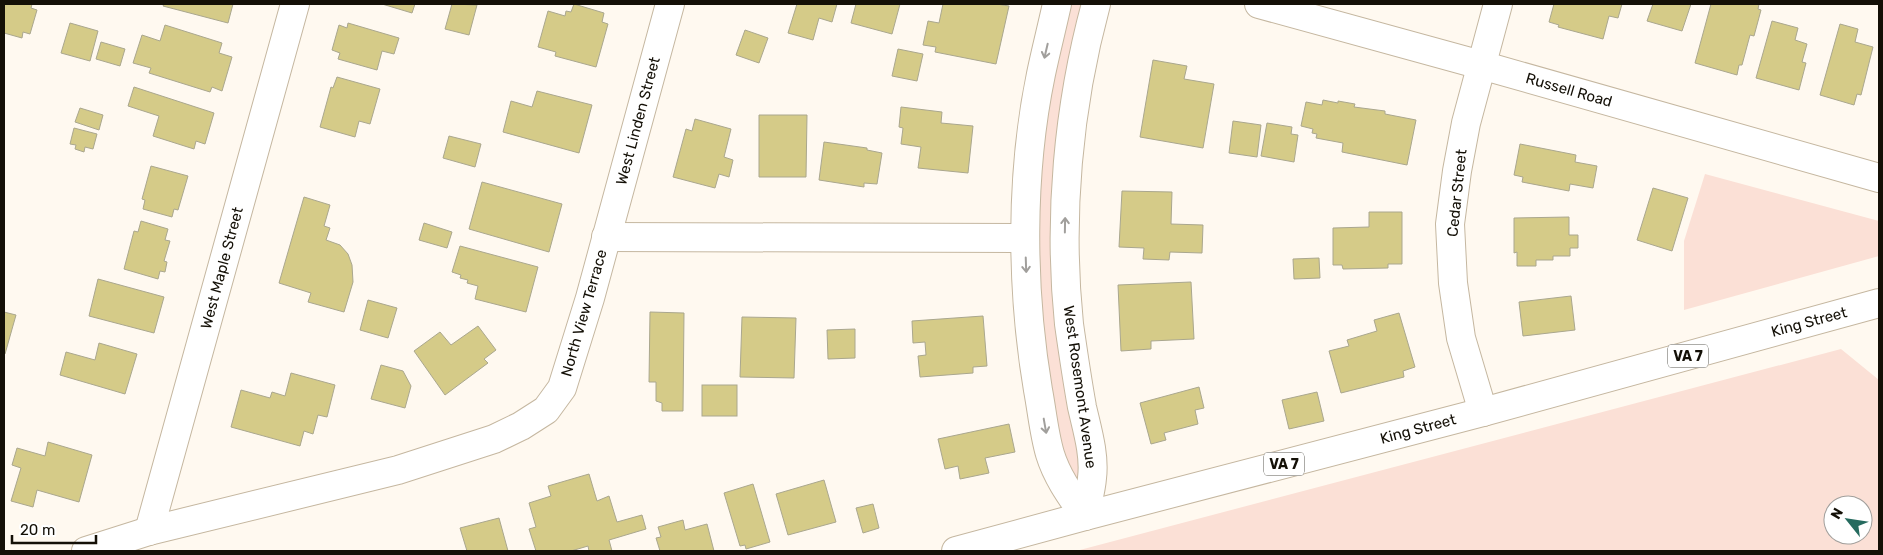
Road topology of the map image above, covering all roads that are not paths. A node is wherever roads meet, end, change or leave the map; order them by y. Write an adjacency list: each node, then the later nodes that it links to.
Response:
1 (295, 4): 14 (street, West Maple Street)
2 (670, 4): 9 (street, West Linden Street)
3 (1057, 4): 10 (street, one-way to 10)
4 (1096, 4): 13 (street, West Rosemont Avenue, one-way to 4)
5 (1258, 4): 7 (street, Russell Road)
6 (1498, 4): 7 (street, Cedar Street)
7 (1482, 65): 8 (street, Russell Road); 12 (street, Cedar Street)
8 (1879, 178)
9 (606, 238): 10 (street, North View Terrace); 14 (street, North View Terrace)
10 (1025, 238): 13 (street, one-way to 13)
11 (1879, 303): 12 (street, King Street / VA 7)
12 (1483, 412): 13 (street, King Street / VA 7)
13 (1085, 516): 16 (street, King Street / VA 7)
14 (149, 531): 15 (street, North View Terrace)
15 (86, 551)
16 (956, 551)

